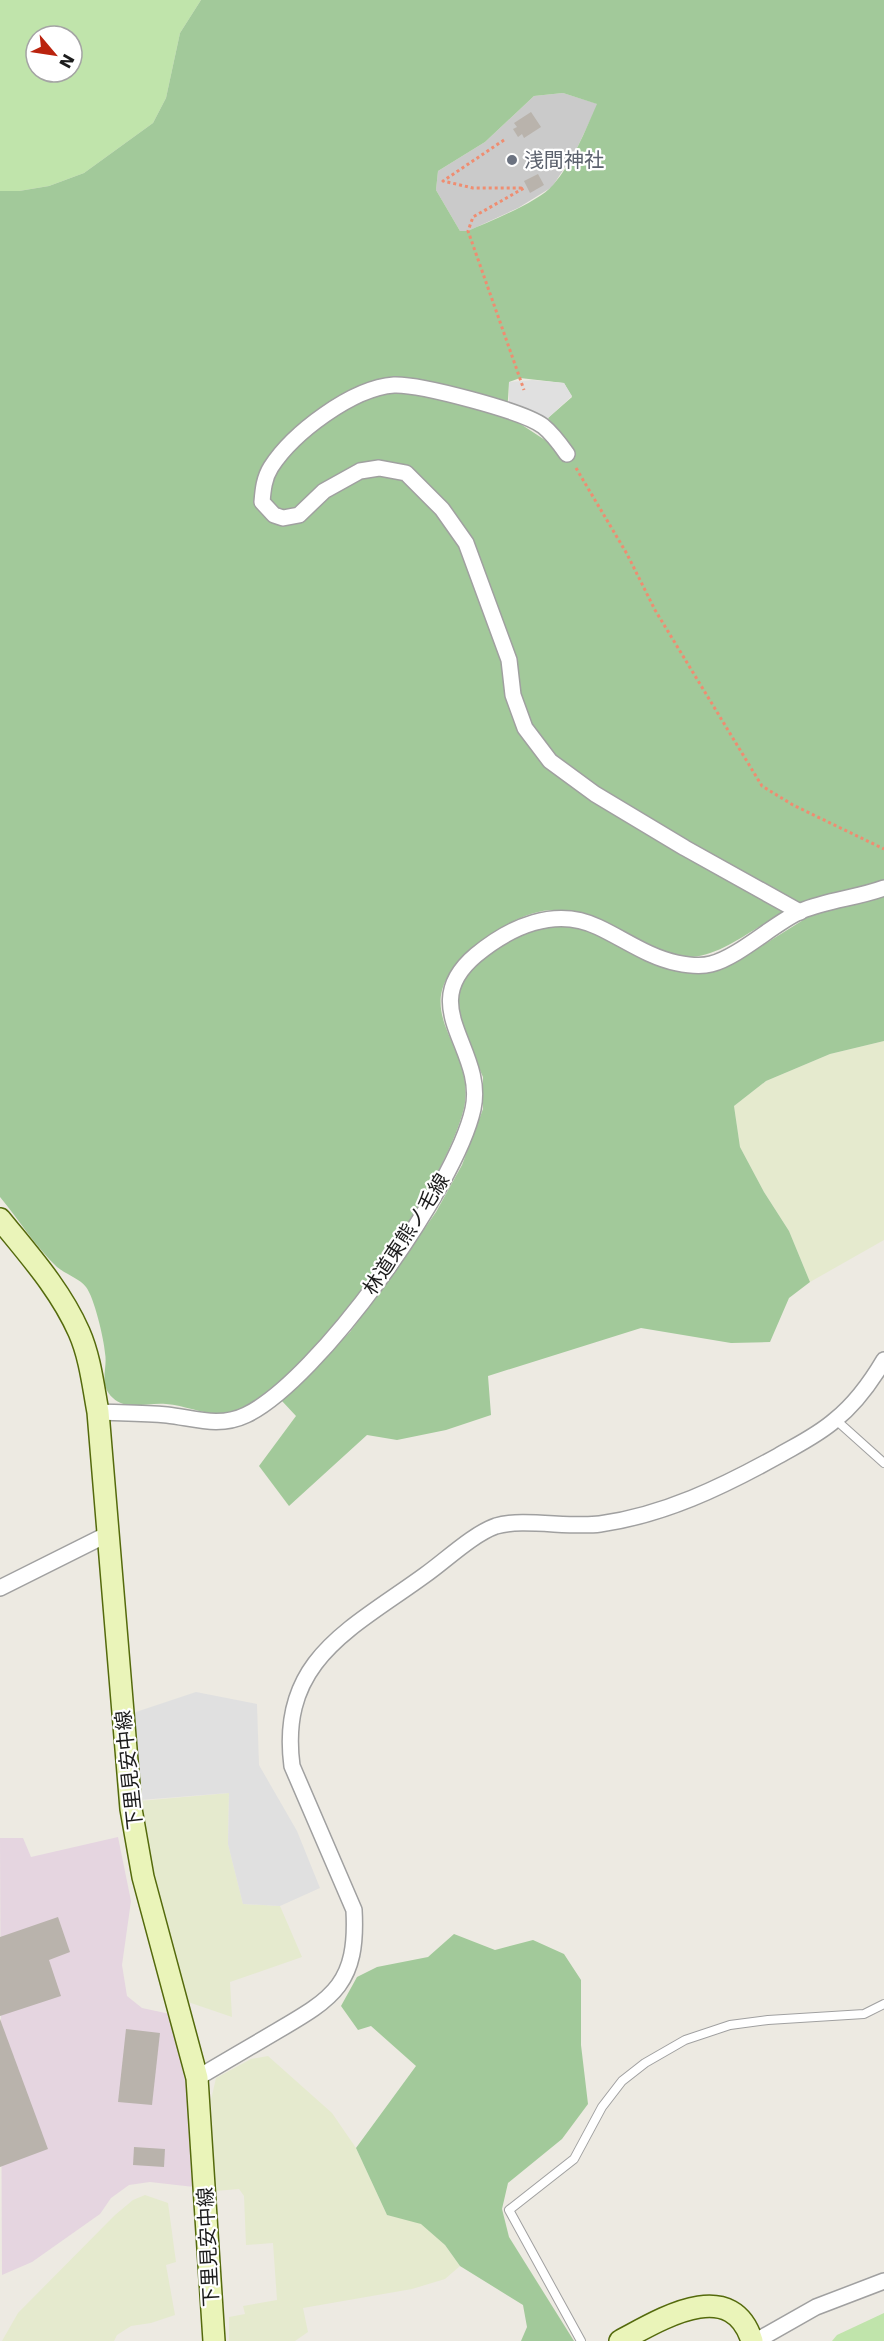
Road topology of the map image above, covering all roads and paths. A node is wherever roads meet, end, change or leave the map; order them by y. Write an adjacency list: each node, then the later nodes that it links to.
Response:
1 (504, 140): 2 (path)
2 (524, 390)
3 (567, 454): 4 (path); 6 (street)
4 (884, 849)
5 (884, 888): 6 (street, 林道東熊ノ毛線)
6 (800, 912): 9 (street, 林道東熊ノ毛線)
7 (0, 1219): 9 (main road, 下里見安中線)
8 (884, 1360): 10 (street)
9 (98, 1412): 12 (main road, 下里見安中線)
10 (836, 1420): 11 (lane); 15 (street)
11 (884, 1463)
12 (108, 1534): 13 (street); 15 (main road, 下里見安中線)
13 (0, 1588)
14 (884, 2004): 18 (lane)
15 (197, 2078): 17 (main road, 下里見安中線)
16 (884, 2281): 20 (street)
17 (214, 2341)
18 (581, 2341)
19 (620, 2341): 20 (main road)
20 (754, 2341)

